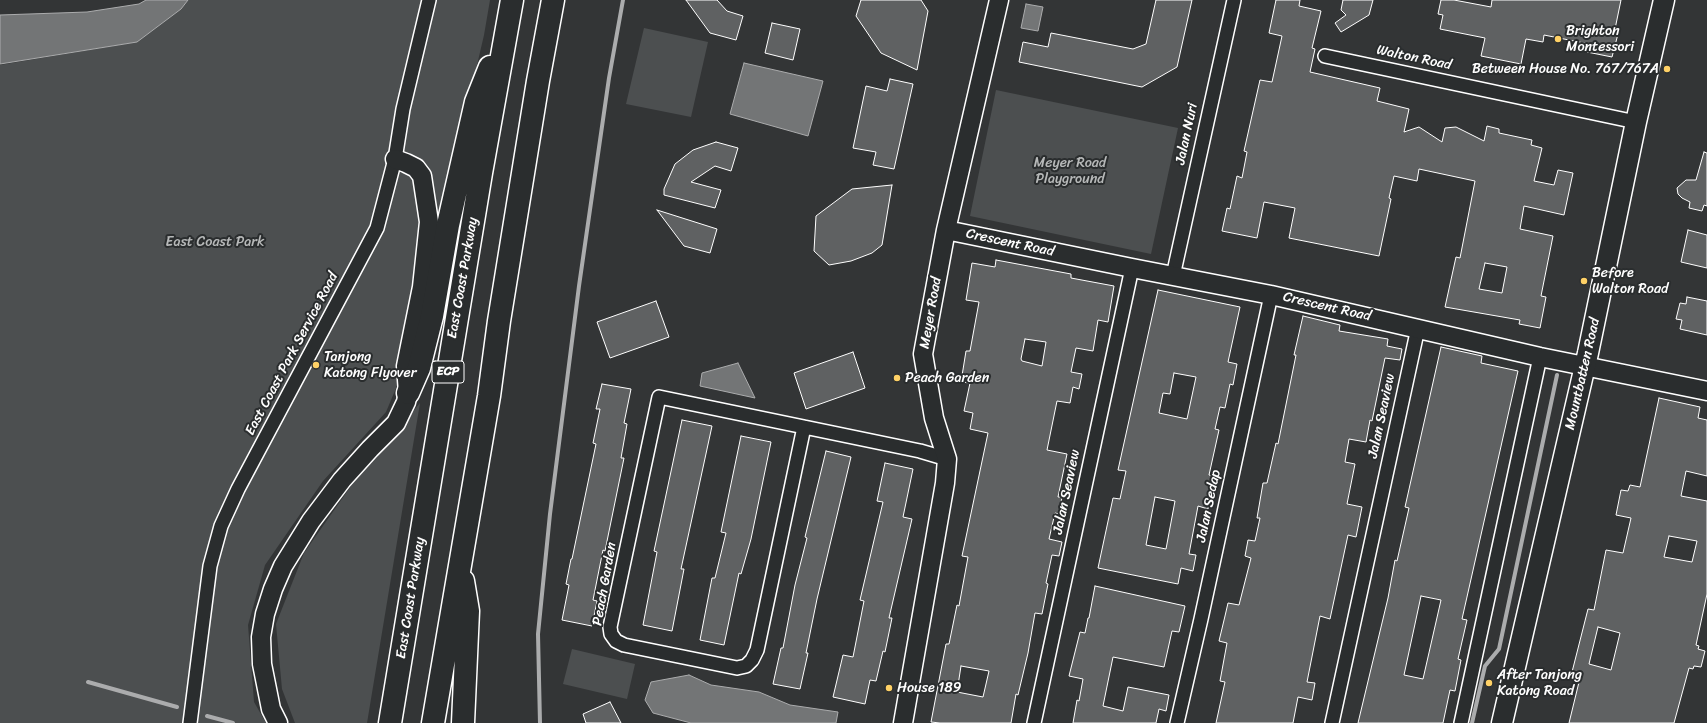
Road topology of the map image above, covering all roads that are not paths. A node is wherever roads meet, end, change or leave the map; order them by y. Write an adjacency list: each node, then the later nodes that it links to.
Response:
1 (429, 0): 9 (street, East Coast Park Service Road)
2 (553, 0): 21 (highway)
3 (999, 0): 10 (street, Meyer Road)
4 (1234, 0): 12 (street, Jalan Nuri)
5 (1664, 0): 8 (main road, Mountbatten Road)
6 (510, 10): 18 (highway); 24 (highway, East Coast Parkway / ECP)
7 (1325, 56): 8 (street, Walton Road)
8 (1636, 122): 16 (main road, Mountbatten Road)
9 (395, 160): 18 (street); 22 (street, East Coast Park Service Road)
10 (946, 230): 11 (street, Crescent Road); 20 (street, Meyer Road)
11 (1132, 268): 12 (street, Crescent Road); 28 (street, Jalan Seaview)
12 (1173, 276): 13 (street, Crescent Road)
13 (1271, 295): 14 (street, Crescent Road); 29 (street, Jalan Sedap)
14 (1418, 328): 15 (street, Crescent Road); 30 (street, Jalan Seaview)
15 (1540, 357): 16 (street, Crescent Road); 31 (street)
16 (1585, 366): 17 (street, Crescent Road); 32 (main road, Mountbatten Road)
17 (1707, 391)
18 (408, 393): 23 (street)
19 (804, 426): 19 (street, Peach Garden); 20 (street, Peach Garden)
20 (947, 459): 27 (street, Meyer Road)
21 (460, 570): 25 (highway); 26 (highway)
22 (190, 723)
23 (278, 723)
24 (390, 723)
25 (433, 723)
26 (463, 723)
27 (903, 723)
28 (1034, 723)
29 (1177, 723)
30 (1332, 723)
31 (1462, 723)
32 (1502, 723)

